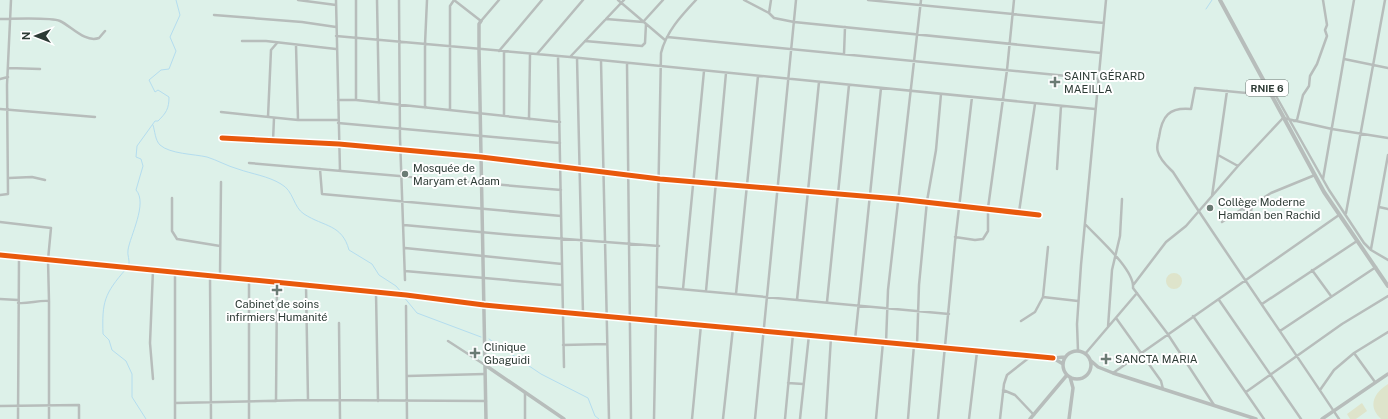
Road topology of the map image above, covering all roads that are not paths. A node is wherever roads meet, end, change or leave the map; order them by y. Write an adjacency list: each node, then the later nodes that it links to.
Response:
1 (10, 0): 35 (street)
2 (298, 0): 29 (street)
3 (336, 0): 29 (street)
4 (356, 0): 47 (street)
5 (377, 0): 49 (street)
6 (398, 0): 54 (street)
7 (427, 0): 55 (street)
8 (454, 0): 37 (street); 58 (street)
9 (499, 0): 37 (street)
10 (542, 0): 62 (street)
11 (583, 0): 67 (street)
12 (618, 0): 28 (street)
13 (624, 0): 28 (street)
14 (664, 0): 38 (street)
15 (696, 0): 48 (street)
16 (744, 0): 31 (street)
17 (771, 0): 31 (street)
18 (796, 0): 39 (street)
19 (868, 0): 20 (street)
20 (874, 0): 30 (street)
21 (921, 0): 30 (street)
22 (1014, 0): 32 (street)
23 (1106, 0): 40 (street)
24 (1220, 0): 94 (main road, RNIE 6)
25 (1323, 0): 117 (street)
26 (1354, 0): 71 (street)
27 (1385, 0): 75 (street)
28 (621, 3): 36 (street); 38 (street)
29 (336, 5): 42 (street)
30 (920, 5): 32 (street); 45 (street)
31 (769, 13): 39 (street)
32 (1012, 14): 40 (street); 56 (street)
33 (214, 15): 42 (street)
34 (0, 19): 35 (street)
35 (10, 19): 44 (street); 77 (street)
36 (606, 19): 38 (street); 51 (street)
37 (480, 21): 60 (street)
38 (643, 22): 41 (street)
39 (794, 22): 43 (street); 61 (street)
40 (1104, 23): 64 (street)
41 (646, 24): 50 (street); 51 (street)
42 (336, 27): 46 (street)
43 (845, 27): 45 (street); 66 (street)
44 (105, 31)
45 (917, 34): 56 (street); 73 (street)
46 (336, 36): 47 (street); 59 (street)
47 (356, 37): 49 (street); 97 (street)
48 (667, 37): 50 (street); 61 (street)
49 (378, 40): 54 (street); 99 (street)
50 (665, 40): 76 (street)
51 (585, 41): 69 (street)
52 (242, 42): 53 (street)
53 (277, 42): 57 (street); 112 (street)
54 (400, 42): 55 (street); 101 (street)
55 (424, 44): 58 (street); 103 (street)
56 (1010, 44): 64 (street); 80 (street)
57 (296, 45): 59 (street); 116 (street)
58 (450, 46): 60 (street); 107 (street)
59 (336, 49): 96 (street)
60 (479, 49): 62 (street); 109 (street)
61 (791, 49): 66 (street); 86 (street)
62 (499, 51): 63 (street)
63 (504, 52): 65 (street); 110 (street)
64 (1101, 53): 87 (street)
65 (530, 54): 67 (street); 115 (street)
66 (844, 54): 73 (street)
67 (537, 55): 68 (street)
68 (558, 56): 69 (street); 119 (street)
69 (570, 57): 70 (street)
70 (577, 58): 72 (street); 137 (street)
71 (1344, 59): 75 (street); 121 (street)
72 (600, 61): 74 (street); 140 (street)
73 (913, 61): 80 (street); 92 (street)
74 (627, 64): 76 (street); 141 (street)
75 (1373, 65): 78 (street); 122 (street)
76 (661, 67): 81 (street); 145 (street)
77 (9, 68): 79 (street); 84 (street)
78 (1388, 68)
79 (40, 69)
80 (1007, 70): 87 (street); 98 (street)
81 (704, 71): 82 (street); 149 (street)
82 (726, 73): 83 (street); 151 (street)
83 (758, 76): 86 (street); 152 (street)
84 (8, 77): 85 (street); 106 (street)
85 (0, 79)
86 (788, 79): 88 (street); 154 (street)
87 (1098, 79): 105 (street)
88 (820, 82): 89 (street); 155 (street)
89 (850, 85): 90 (street); 156 (street)
90 (881, 88): 92 (street); 159 (street)
91 (1227, 91): 94 (street); 130 (street); 171 (street)
92 (910, 92): 93 (street); 161 (street)
93 (941, 94): 95 (street); 164 (street)
94 (1270, 94): 114 (main road, RNIE 6); 117 (street)
95 (972, 97): 98 (street); 165 (street)
96 (338, 100): 97 (street); 118 (street)
97 (356, 100): 99 (street)
98 (1003, 100): 100 (street); 167 (street)
99 (379, 103): 101 (street)
100 (1036, 104): 102 (street); 170 (street)
101 (400, 106): 103 (street); 120 (street)
102 (1061, 106): 105 (street); 138 (street)
103 (425, 108): 107 (street)
104 (0, 109): 106 (street)
105 (1095, 109): 178 (street)
106 (8, 110): 111 (street); 144 (street)
107 (450, 110): 109 (street)
108 (221, 112): 112 (street)
109 (480, 114): 110 (street); 123 (street)
110 (504, 116): 115 (street)
111 (95, 117)
112 (268, 117): 113 (street)
113 (274, 118): 116 (street); 126 (street)
114 (1283, 118): 117 (street); 134 (street); 142 (main road, RNIE 6)
115 (529, 119): 119 (street)
116 (298, 120): 118 (street)
117 (1291, 121): 121 (street); 147 (street)
118 (338, 122): 120 (street); 128 (street)
119 (560, 122): 127 (street)
120 (400, 128): 123 (street); 129 (street)
121 (1332, 130): 122 (street); 147 (street)
122 (1360, 134): 125 (street); 172 (street)
123 (481, 136): 127 (street); 132 (street)
124 (222, 138): 126 (street)
125 (1388, 138)
126 (272, 141): 128 (street)
127 (560, 143): 135 (street)
128 (339, 144): 129 (street); 139 (street)
129 (401, 150): 132 (street); 143 (street)
130 (1218, 155): 134 (street); 158 (street)
131 (1388, 155): 166 (street)
132 (481, 157): 135 (street); 150 (street)
133 (249, 163): 136 (street)
134 (1238, 166): 158 (street)
135 (560, 168): 137 (street); 153 (street)
136 (320, 169): 139 (street); 163 (street)
137 (579, 169): 140 (street); 183 (street)
138 (1057, 169)
139 (340, 171): 143 (street)
140 (604, 172): 141 (street); 185 (street)
141 (629, 175): 145 (street); 186 (street)
142 (1314, 175): 174 (main road, RNIE 6); 177 (street)
143 (401, 176): 150 (street); 163 (street)
144 (9, 178): 146 (street); 157 (street)
145 (660, 179): 149 (street); 188 (street)
146 (45, 180)
147 (1323, 180): 172 (street)
148 (221, 182): 187 (street)
149 (693, 182): 151 (street); 216 (street)
150 (482, 183): 153 (street); 168 (street)
151 (716, 184): 152 (street); 217 (street)
152 (747, 187): 154 (street); 219 (street)
153 (561, 190): 175 (street)
154 (777, 190): 155 (street); 223 (street)
155 (808, 192): 156 (street); 226 (street)
156 (838, 194): 159 (street); 231 (street)
157 (0, 195)
158 (1212, 196): 171 (street)
159 (869, 197): 161 (street); 234 (street)
160 (172, 198): 187 (street)
161 (898, 199): 164 (street); 236 (street)
162 (1122, 199): 194 (street)
163 (402, 200): 168 (street); 179 (street)
164 (927, 202): 165 (street); 237 (street)
165 (959, 205): 167 (street); 181 (street)
166 (1379, 207): 169 (street); 191 (street)
167 (988, 208): 170 (street); 181 (street)
168 (482, 209): 175 (street); 180 (street)
169 (1388, 209)
170 (1019, 212): 173 (street)
171 (1199, 212): 209 (street); 211 (street)
172 (1346, 214): 191 (street)
173 (1039, 215)
174 (1339, 215): 184 (main road, RNIE 6); 209 (street)
175 (561, 216): 182 (street)
176 (0, 222): 196 (street)
177 (1222, 222)
178 (1084, 224): 194 (street); 229 (street)
179 (404, 225): 180 (street); 190 (street)
180 (483, 232): 182 (street); 193 (street)
181 (955, 237): 240 (street)
182 (562, 238): 183 (street); 198 (street)
183 (581, 240): 185 (street); 239 (street)
184 (1357, 241): 199 (main road, RNIE 6); 201 (street)
185 (605, 243): 186 (street); 241 (street)
186 (630, 244): 188 (street); 244 (street)
187 (220, 246): 205 (street)
188 (658, 246): 215 (street)
189 (1048, 247): 224 (street)
190 (405, 248): 193 (street); 202 (street)
191 (1371, 250): 197 (street)
192 (0, 255): 195 (street)
193 (483, 256): 198 (street); 206 (street)
194 (1114, 256): 211 (street); 249 (street)
195 (18, 257): 196 (street); 230 (street)
196 (48, 260): 200 (street); 228 (street)
197 (1388, 260)
198 (562, 264): 213 (street)
199 (1376, 267): 214 (main road, RNIE 6); 221 (street)
200 (153, 270): 203 (street); 286 (street)
201 (1312, 270): 221 (street); 232 (street)
202 (405, 271): 206 (street); 208 (street)
203 (175, 272): 204 (street); 304 (street)
204 (210, 276): 205 (street); 305 (street)
205 (220, 277): 207 (street)
206 (484, 277): 213 (street); 233 (street)
207 (249, 279): 210 (street); 302 (street)
208 (405, 280)
209 (1244, 280): 227 (street); 232 (street)
210 (277, 282): 212 (street); 298 (street)
211 (1134, 284): 220 (street)
212 (306, 285): 218 (street); 297 (street)
213 (562, 285): 238 (street)
214 (1388, 286)
215 (658, 287): 216 (street); 245 (street)
216 (683, 289): 217 (street)
217 (706, 292): 219 (street)
218 (376, 293): 233 (street); 299 (street)
219 (736, 294): 223 (street)
220 (1137, 294): 243 (street); 255 (street)
221 (1331, 296): 252 (street)
222 (1388, 296): 270 (street)
223 (766, 297): 226 (street); 251 (street)
224 (1043, 297): 229 (street); 246 (street)
225 (0, 299): 230 (street)
226 (797, 300): 231 (street)
227 (1219, 300): 242 (street); 283 (street)
228 (49, 301): 230 (street); 309 (street)
229 (1078, 301): 265 (street)
230 (18, 302): 308 (street)
231 (827, 302): 234 (street)
232 (1262, 304): 252 (street)
233 (484, 305): 238 (street); 276 (street)
234 (858, 305): 236 (street); 258 (street)
235 (406, 306): 284 (street)
236 (888, 308): 237 (street); 260 (street)
237 (918, 311): 240 (street); 263 (street)
238 (563, 312): 239 (street); 262 (street)
239 (583, 314): 241 (street)
240 (949, 314): 264 (street)
241 (607, 316): 244 (street); 261 (street)
242 (1193, 316): 255 (street); 296 (street)
243 (1116, 318): 249 (street); 268 (street)
244 (630, 319): 245 (street); 324 (street)
245 (657, 321): 248 (street); 325 (street)
246 (1021, 321)
247 (339, 323): 303 (street)
248 (701, 325): 250 (street); 326 (street)
249 (1108, 327): 267 (street)
250 (733, 328): 251 (street); 327 (street)
251 (763, 331): 254 (street); 328 (street)
252 (1280, 331): 270 (street)
253 (1388, 332): 269 (street)
254 (793, 334): 256 (street); 289 (street)
255 (1167, 334): 268 (street); 306 (street)
256 (809, 335): 257 (street); 290 (street)
257 (831, 337): 258 (street); 331 (street)
258 (855, 340): 260 (street)
259 (448, 341): 276 (street)
260 (885, 343): 263 (street); 332 (street)
261 (607, 344): 262 (street); 323 (street)
262 (563, 345): 277 (street)
263 (916, 346): 264 (street); 333 (street)
264 (946, 349): 266 (street); 334 (street)
265 (1078, 351): 267 (street); 272 (street)
266 (977, 352): 271 (street); 335 (street)
267 (1085, 354): 274 (street)
268 (1141, 354): 280 (street); 292 (street)
269 (1354, 354): 288 (street); 294 (street)
270 (1298, 355): 283 (street); 294 (street)
271 (1030, 357): 273 (street); 293 (street)
272 (1065, 357): 273 (street); 275 (street)
273 (1053, 358): 275 (street)
274 (1090, 360): 278 (street); 279 (street)
275 (1063, 364): 285 (street)
276 (485, 365): 281 (street); 295 (street)
277 (564, 367)
278 (1098, 367): 279 (street); 280 (street)
279 (1090, 370): 287 (street)
280 (1113, 373): 292 (street)
281 (485, 374): 284 (street); 301 (street)
282 (1388, 374): 288 (street)
283 (1271, 375): 296 (street); 341 (street)
284 (407, 376): 300 (street)
285 (1069, 376): 287 (street); 291 (street); 311 (street)
286 (153, 379)
287 (1079, 379): 291 (street)
288 (1375, 382): 310 (street)
289 (788, 383): 290 (street); 329 (street)
290 (803, 384): 330 (street)
291 (1073, 388): 338 (street)
292 (1163, 389): 306 (street)
293 (1003, 390): 311 (street); 336 (street)
294 (1320, 390): 310 (street)
295 (525, 392): 321 (street); 322 (street)
296 (1246, 392): 340 (street)
297 (308, 400): 298 (street); 303 (street)
298 (276, 401): 302 (street)
299 (378, 401): 300 (street); 303 (street)
300 (407, 401): 301 (street); 319 (street)
301 (486, 401): 320 (street)
302 (249, 402): 305 (street); 317 (street)
303 (340, 402): 318 (street)
304 (175, 403): 305 (street); 315 (street)
305 (211, 403): 316 (street)
306 (1214, 405): 339 (street)
307 (0, 406): 308 (street)
308 (18, 406): 309 (street); 312 (street)
309 (49, 406): 313 (street); 314 (street)
310 (1333, 411): 342 (street); 343 (street)
311 (1034, 415): 337 (street)
312 (18, 419)
313 (49, 419)
314 (80, 419)
315 (175, 419)
316 (211, 419)
317 (249, 419)
318 (340, 419)
319 (407, 419)
320 (486, 419)
321 (525, 419)
322 (564, 419)
323 (609, 419)
324 (631, 419)
325 (654, 419)
326 (692, 419)
327 (724, 419)
328 (755, 419)
329 (785, 419)
330 (800, 419)
331 (826, 419)
332 (876, 419)
333 (908, 419)
334 (938, 419)
335 (970, 419)
336 (1000, 419)
337 (1030, 419)
338 (1069, 419)
339 (1256, 419)
340 (1264, 419)
341 (1302, 419)
342 (1322, 419)
343 (1338, 419)

